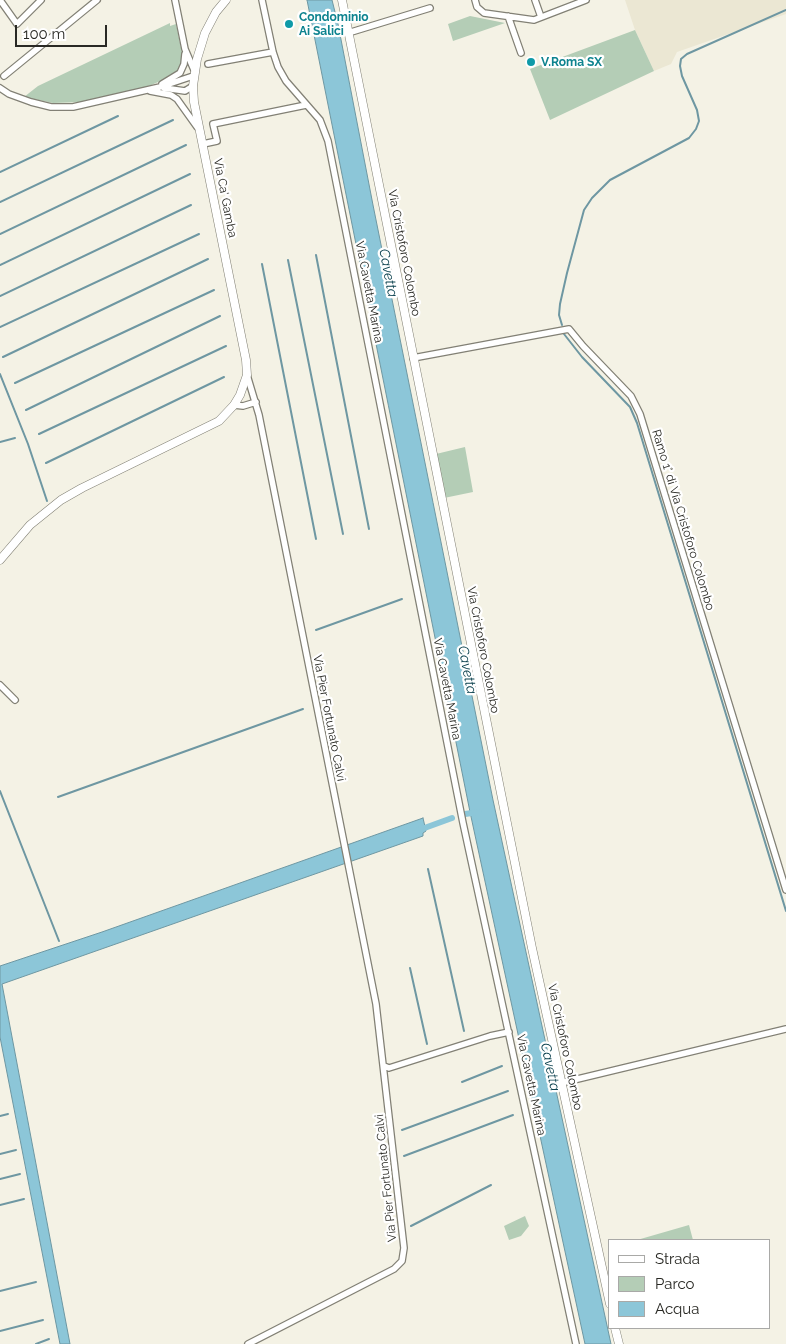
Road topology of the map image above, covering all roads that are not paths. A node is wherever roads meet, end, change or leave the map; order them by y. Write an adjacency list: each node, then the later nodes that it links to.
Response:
1 (0, 0): 2 (street)
2 (40, 0)
3 (96, 0): 20 (street)
4 (175, 0): 15 (street)
5 (226, 0): 19 (street, Via Ca' Gamba)
6 (262, 0): 16 (street, Via Cavetta Marina)
7 (342, 0): 14 (street, Via Cristoforo Colombo)
8 (475, 0): 12 (street)
9 (535, 0): 13 (street)
10 (586, 0): 13 (street)
11 (430, 8): 14 (street)
12 (508, 16): 13 (street); 17 (street)
13 (542, 17)
14 (348, 33): 29 (street, Via Cristoforo Colombo)
15 (185, 50): 19 (street); 24 (street)
16 (273, 52): 18 (street); 26 (street, Via Cavetta Marina)
17 (521, 52)
18 (208, 64)
19 (194, 73): 21 (street, Via Ca' Gamba); 22 (street)
20 (4, 76)
21 (193, 86): 22 (street); 27 (street, Via Ca' Gamba)
22 (160, 87): 24 (street)
23 (0, 88): 25 (street)
24 (152, 89): 25 (street)
25 (146, 91): 27 (street)
26 (306, 105): 28 (street); 38 (street, Via Cavetta Marina)
27 (201, 133): 28 (street, Via Ca' Gamba)
28 (203, 144): 30 (street, Via Ca' Gamba)
29 (413, 358): 36 (street, Ramo 1° di Via Cristoforo Colombo); 40 (street, Via Cristoforo Colombo)
30 (247, 375): 31 (street, Via Pier Fortunato Calvi); 32 (street, Via Ca' Gamba)
31 (256, 402): 32 (street); 39 (street, Via Pier Fortunato Calvi)
32 (234, 405): 33 (street, Via Ca' Gamba)
33 (0, 560)
34 (0, 685): 35 (street)
35 (15, 700)
36 (786, 890)
37 (786, 1029): 40 (street)
38 (509, 1032): 39 (street); 44 (street, Via Cavetta Marina)
39 (384, 1066): 43 (street, Via Pier Fortunato Calvi)
40 (562, 1082): 41 (street, Via Cristoforo Colombo)
41 (608, 1295)
42 (615, 1329): 45 (street)
43 (248, 1344)
44 (576, 1344)
45 (618, 1344)

